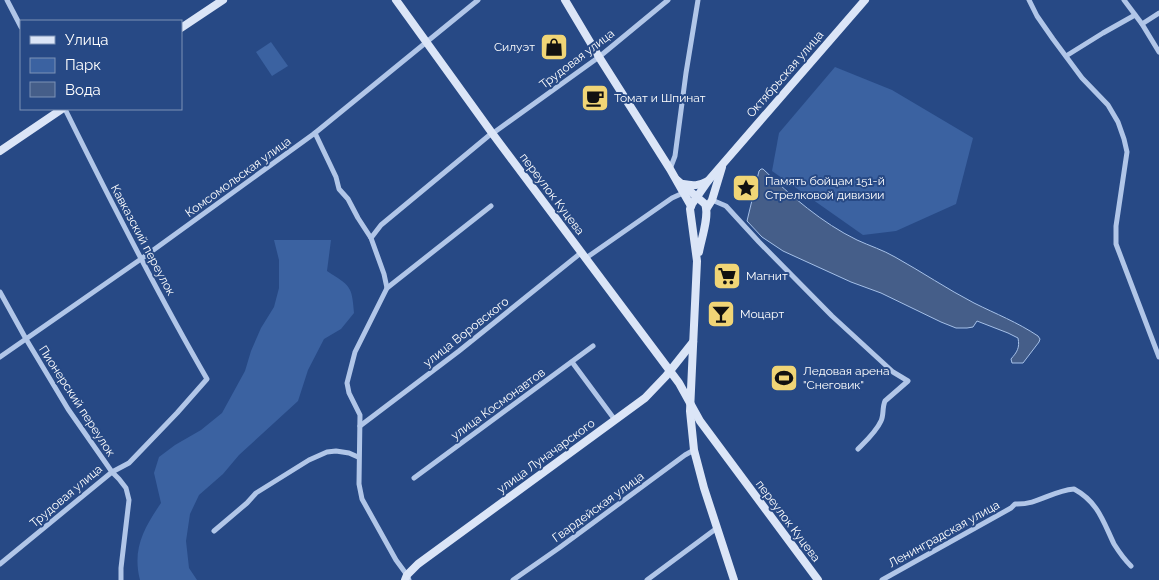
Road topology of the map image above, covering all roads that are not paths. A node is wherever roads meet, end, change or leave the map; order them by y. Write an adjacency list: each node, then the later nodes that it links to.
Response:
1 (7, 0): 14 (street)
2 (223, 0): 15 (street)
3 (396, 0): 16 (street, переулок Куцева)
4 (478, 0): 16 (street, Комсомольская улица)
5 (565, 0): 18 (street)
6 (668, 0): 18 (street, Трудовая улица)
7 (698, 0): 26 (street)
8 (865, 0): 25 (street, Октябрьская улица)
9 (1029, 0): 19 (street)
10 (1124, 0): 12 (street)
11 (1159, 13): 13 (street)
12 (1135, 15): 13 (street); 19 (street)
13 (1142, 24): 17 (street)
14 (20, 25)
15 (182, 27)
16 (427, 42): 22 (street, переулок Куцева); 23 (street, Комсомольская улица)
17 (1159, 52)
18 (599, 56): 22 (street, Трудовая улица); 26 (street)
19 (1066, 56): 44 (street)
20 (62, 110): 24 (street)
21 (64, 110): 36 (street, Кавказский переулок)
22 (494, 132): 34 (street, Трудовая улица); 35 (street, переулок Куцева)
23 (315, 133): 34 (street); 36 (street, Комсомольская улица)
24 (0, 151)
25 (723, 163): 28 (street, Октябрьская улица); 31 (street, Октябрьская улица)
26 (670, 169): 27 (street)
27 (676, 178): 29 (street); 30 (street)
28 (708, 182): 29 (street); 32 (street, Октябрьская улица)
29 (683, 184): 32 (street)
30 (683, 193): 32 (street); 35 (street, улица Воровского)
31 (712, 200): 32 (street, Октябрьская улица); 51 (street)
32 (698, 205): 37 (street); 37 (street)
33 (491, 206): 38 (street)
34 (371, 238): 38 (street)
35 (584, 255): 46 (street, переулок Куцева); 50 (street, улица Воровского)
36 (142, 259): 40 (street, Комсомольская улица); 47 (street, Кавказский переулок)
37 (697, 261): 41 (street)
38 (387, 288): 50 (street)
39 (0, 292): 40 (street, Пионерский переулок)
40 (26, 339): 43 (street, Комсомольская улица); 54 (street, Пионерский переулок)
41 (693, 342): 46 (street, улица Луначарского); 48 (street)
42 (593, 346): 45 (street, улица Космонавтов)
43 (0, 357)
44 (1159, 357)
45 (572, 362): 49 (street); 55 (street, улица Космонавтов)
46 (670, 371): 48 (street, переулок Куцева); 49 (street, улица Луначарского)
47 (207, 379): 54 (street, Трудовая улица)
48 (690, 400): 52 (street, переулок Куцева); 65 (street, переулок Куцева)
49 (615, 420): 60 (street, улица Луначарского)
50 (360, 426): 53 (street)
51 (858, 449)
52 (694, 450): 56 (street, переулок Куцева); 62 (street, Гвардейская улица)
53 (358, 457): 57 (street); 60 (street)
54 (112, 472): 58 (street, Трудовая улица); 61 (street, Пионерский переулок)
55 (414, 478)
56 (717, 528): 63 (street); 64 (street, переулок Куцева)
57 (214, 531)
58 (0, 564)
59 (1131, 566): 66 (street, Ленинградская улица)
60 (407, 578)
61 (121, 580)
62 (513, 580)
63 (647, 580)
64 (734, 580)
65 (818, 580)
66 (882, 580)

